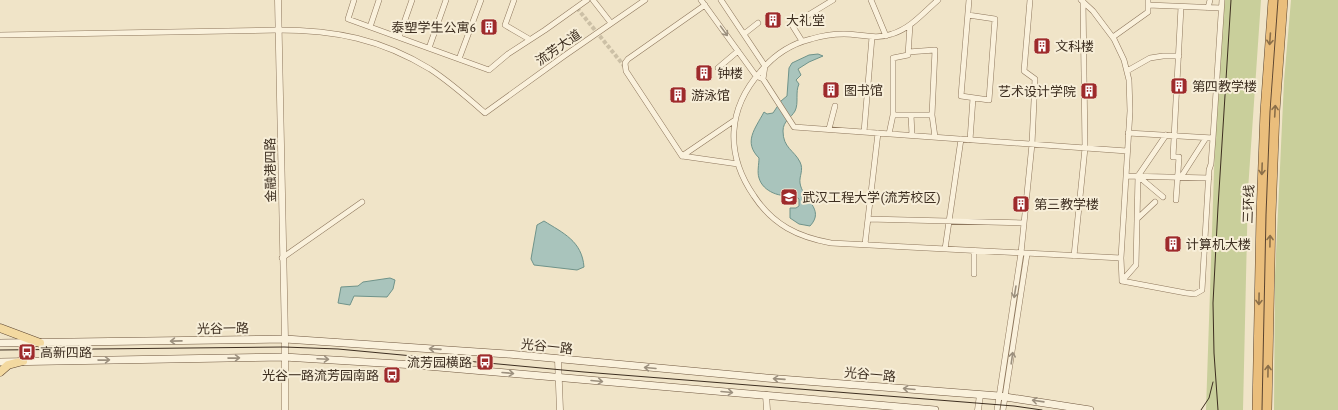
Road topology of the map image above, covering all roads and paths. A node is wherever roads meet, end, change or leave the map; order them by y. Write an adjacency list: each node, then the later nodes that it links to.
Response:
1 (278, 0): 33 (street, 金融港四路)
2 (354, 0): 32 (street)
3 (379, 0): 32 (street)
4 (412, 0): 38 (street)
5 (446, 0): 42 (street)
6 (481, 0): 46 (street)
7 (514, 0): 40 (street)
8 (587, 0): 40 (street)
9 (594, 0): 29 (street)
10 (645, 0): 29 (street, 流芳大道)
11 (701, 0): 24 (street)
12 (722, 0): 34 (street)
13 (833, 0): 41 (street)
14 (871, 0): 36 (street)
15 (938, 0): 31 (street)
16 (969, 0): 28 (street)
17 (1030, 0): 71 (street)
18 (1082, 0): 37 (street); 72 (street)
19 (1210, 0): 26 (street)
20 (1222, 0): 27 (street)
21 (1272, 0): 118 (highway, 三环线, one-way to 118)
22 (1283, 0): 119 (highway, 三环线, one-way to 22)
23 (1148, 3): 25 (street); 37 (street)
24 (704, 5): 43 (street, one-way to 43); 74 (street)
25 (1182, 7): 26 (street); 45 (street)
26 (1208, 8): 27 (street)
27 (1221, 8): 68 (street)
28 (968, 16): 52 (street); 52 (street)
29 (611, 23): 33 (street, 流芳大道)
30 (758, 23): 34 (street)
31 (910, 25): 36 (street); 44 (street)
32 (370, 27): 38 (street)
33 (278, 30): 35 (street); 93 (street, 金融港四路)
34 (744, 34): 47 (street)
35 (0, 35)
36 (886, 36): 39 (street)
37 (1113, 36): 49 (street)
38 (399, 37): 42 (street)
39 (872, 37): 41 (street); 59 (street)
40 (529, 39): 46 (street)
41 (802, 41): 47 (street)
42 (429, 48): 46 (street)
43 (738, 51): 48 (street); 50 (street)
44 (908, 52): 54 (street); 56 (street)
45 (1179, 56): 49 (street); 65 (street)
46 (459, 59)
47 (765, 66): 50 (street); 51 (street)
48 (718, 68)
49 (1127, 71): 61 (street)
50 (756, 76): 51 (street); 57 (street)
51 (763, 79): 58 (street)
52 (973, 98): 70 (street)
53 (835, 106): 58 (street)
54 (893, 115): 55 (street); 62 (street)
55 (912, 115): 56 (street); 63 (street)
56 (932, 115): 66 (street)
57 (735, 120): 74 (street); 75 (street)
58 (829, 129): 59 (street)
59 (864, 132): 60 (street)
60 (878, 133): 62 (street); 85 (street)
61 (1128, 133): 64 (street); 73 (street)
62 (889, 134): 63 (street)
63 (912, 135): 66 (street)
64 (1166, 135): 65 (street); 77 (street)
65 (1175, 136): 67 (street); 78 (street)
66 (935, 137): 69 (street)
67 (1206, 138): 68 (street); 78 (street)
68 (1213, 138): 79 (street)
69 (961, 139): 70 (street); 86 (street)
70 (970, 140): 71 (street)
71 (1032, 144): 72 (street); 87 (street)
72 (1085, 148): 73 (street); 92 (street)
73 (1127, 151): 76 (street)
74 (682, 156): 75 (street)
75 (738, 164): 88 (street)
76 (1126, 176): 77 (street); 94 (street)
77 (1138, 176): 78 (street); 80 (street); 84 (street)
78 (1179, 177): 79 (street); 81 (street)
79 (1208, 178): 96 (street)
80 (1163, 197)
81 (1176, 200)
82 (362, 202): 93 (street)
83 (1155, 202): 84 (street)
84 (1138, 218): 96 (street)
85 (868, 219): 86 (street); 88 (street)
86 (949, 221): 87 (street); 89 (street)
87 (1024, 224): 91 (street)
88 (865, 244): 89 (street)
89 (945, 249): 90 (street)
90 (974, 251): 91 (street); 95 (street)
91 (1024, 253): 92 (street); 109 (street)
92 (1074, 256): 94 (street)
93 (282, 258): 98 (street, 金融港四路)
94 (1121, 258): 96 (street)
95 (974, 274)
96 (1122, 281)
97 (0, 328): 100 (main road)
98 (285, 339): 100 (main road, 光谷一路, one-way to 100); 101 (street, 金融港四路); 102 (main road, 光谷一路, one-way to 98)
99 (0, 343): 100 (main road, 光谷一路)
100 (40, 343)
101 (284, 357): 103 (main road, one-way to 101); 106 (main road, one-way to 106); 110 (street, 金融港四路)
102 (558, 360): 106 (street); 108 (main road, 光谷一路, one-way to 102)
103 (23, 361): 104 (main road); 105 (main road)
104 (0, 362)
105 (0, 372)
106 (558, 378): 107 (main road, one-way to 107); 111 (street)
107 (766, 395): 112 (street); 113 (main road)
108 (980, 395): 109 (main road, 光谷一路); 114 (street)
109 (1002, 396): 115 (street); 116 (street); 117 (main road, 光谷一路, one-way to 109)
110 (285, 410)
111 (560, 410)
112 (767, 410)
113 (935, 410)
114 (978, 410)
115 (997, 410)
116 (1003, 410)
117 (1090, 410)
118 (1257, 410)
119 (1267, 410)

